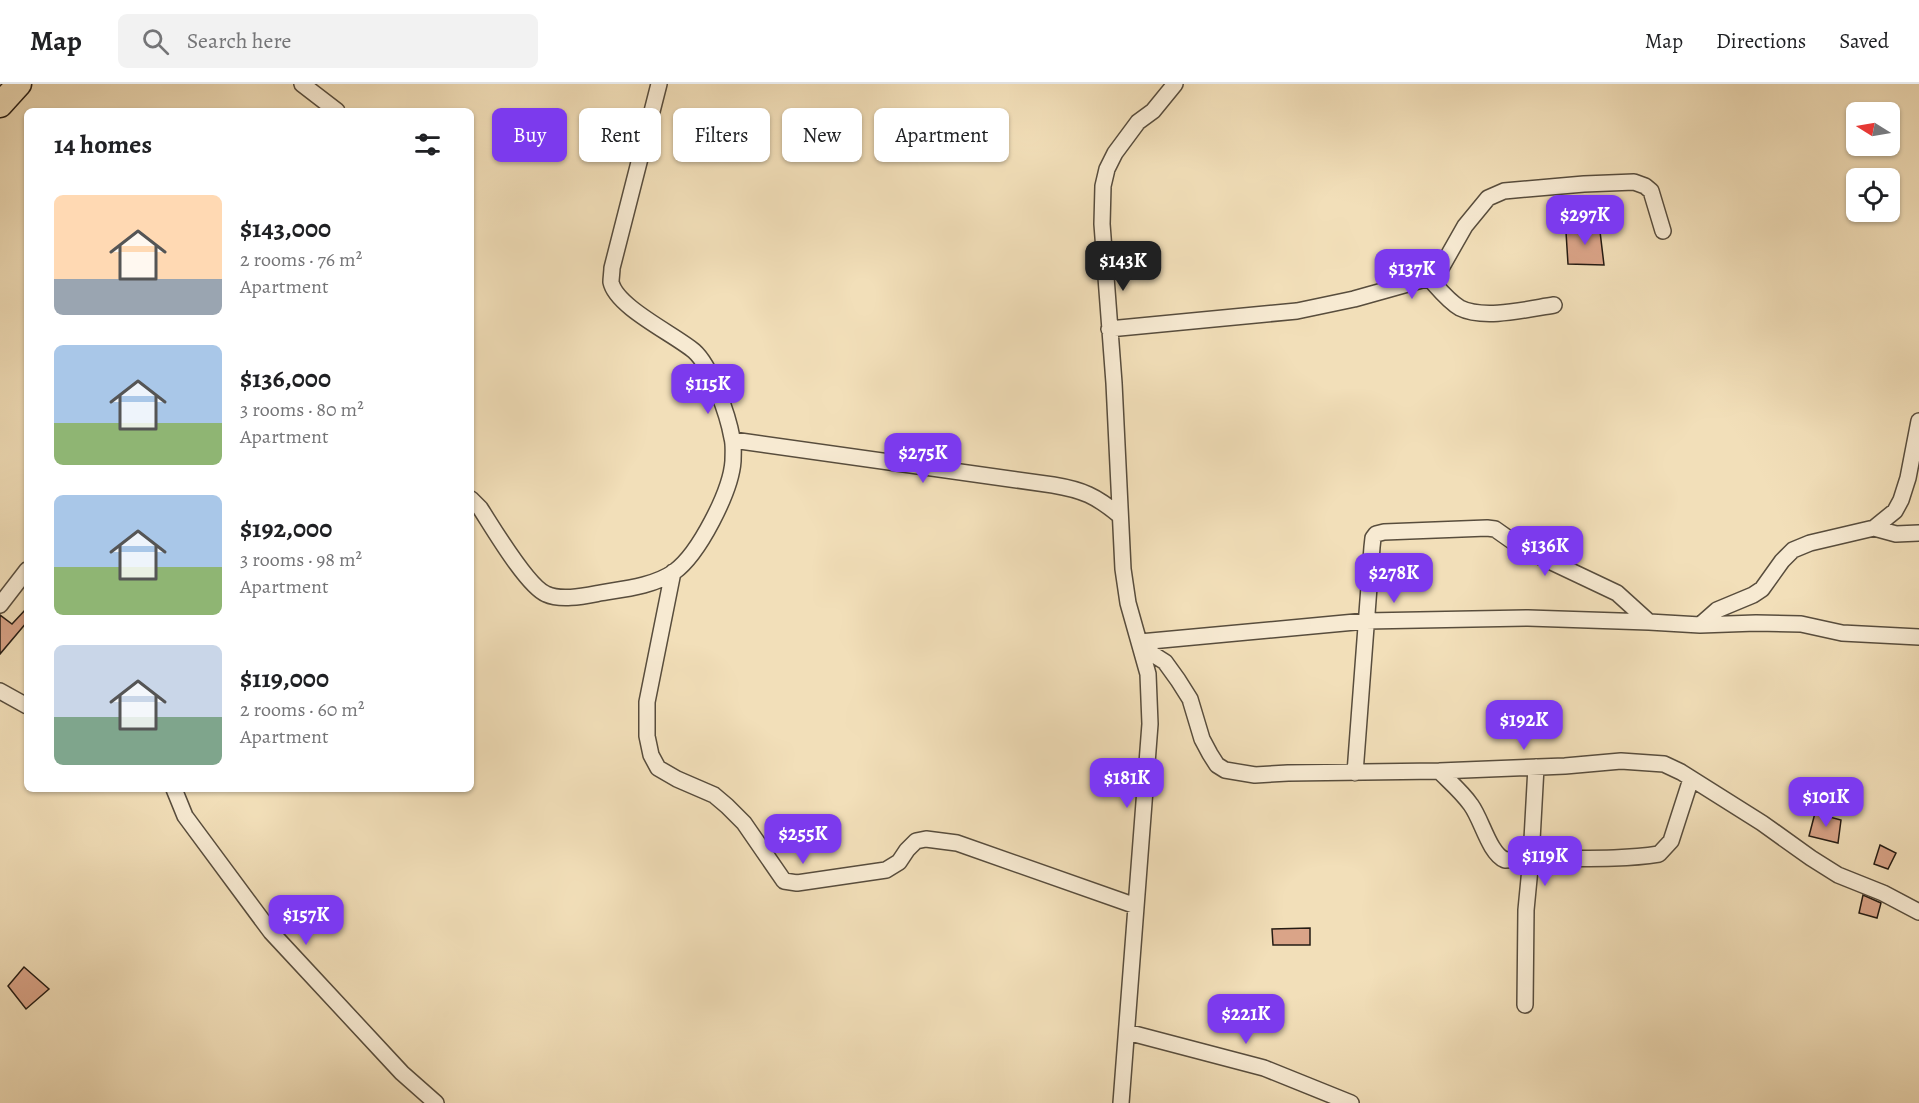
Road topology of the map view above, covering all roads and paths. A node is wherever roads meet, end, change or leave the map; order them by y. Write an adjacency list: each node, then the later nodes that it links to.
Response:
1 (20, 84): 5 (main road)
2 (302, 84): 6 (street)
3 (659, 84): 12 (street)
4 (1175, 84): 10 (street)
5 (0, 105)
6 (333, 108)
7 (1663, 231): 8 (street)
8 (1429, 278): 9 (street); 10 (street)
9 (1554, 305)
10 (1109, 329): 14 (street)
11 (1919, 421): 15 (street)
12 (733, 440): 14 (street); 17 (street)
13 (474, 502): 17 (street)
14 (1119, 515): 24 (street)
15 (1874, 528): 16 (street); 22 (street)
16 (1919, 533)
17 (673, 572): 33 (street)
18 (24, 574): 19 (street)
19 (0, 605)
20 (1366, 621): 21 (street); 21 (street); 24 (street); 29 (street)
21 (1649, 622): 22 (street)
22 (1700, 625): 23 (street)
23 (1919, 637)
24 (1141, 646): 29 (street); 33 (street)
25 (0, 691): 26 (street)
26 (24, 704)
27 (1536, 767): 28 (street); 30 (street); 32 (street)
28 (1439, 771): 29 (street); 32 (street)
29 (1355, 773)
30 (1691, 779): 32 (street); 34 (street)
31 (175, 792): 37 (street)
32 (1531, 858): 35 (street)
33 (1136, 906): 36 (street)
34 (1919, 912)
35 (1525, 1005)
36 (1127, 1032): 38 (street); 39 (street)
37 (436, 1103)
38 (1121, 1103)
39 (1351, 1103)

